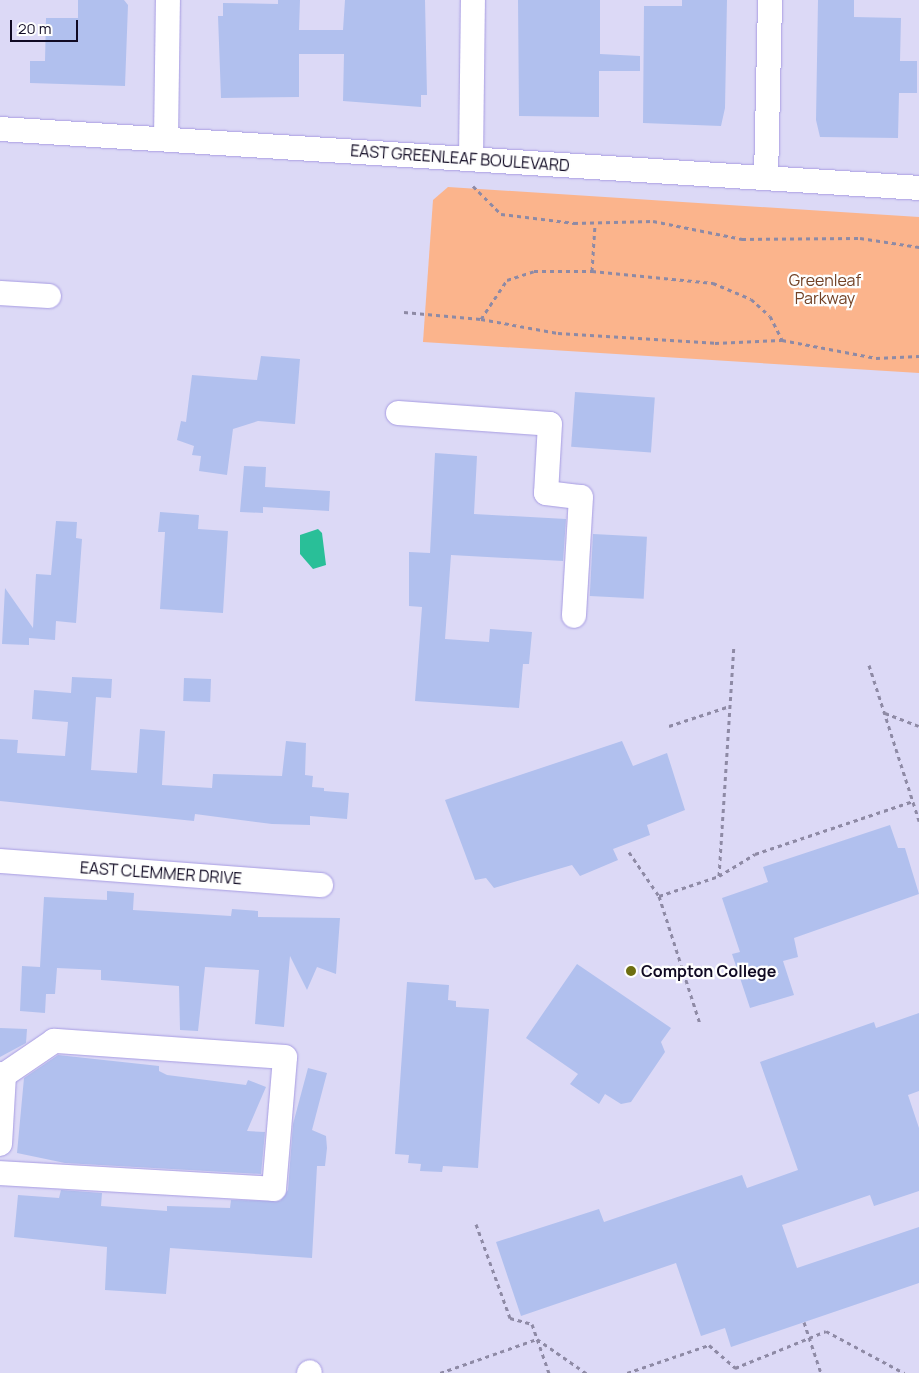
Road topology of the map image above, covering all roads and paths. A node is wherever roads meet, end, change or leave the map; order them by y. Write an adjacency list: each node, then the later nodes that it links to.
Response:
1 (168, 0): 5 (street)
2 (473, 0): 6 (street)
3 (770, 0): 7 (street)
4 (0, 129): 5 (street, EAST GREENLEAF BOULEVARD)
5 (166, 139): 6 (street, EAST GREENLEAF BOULEVARD)
6 (470, 159): 7 (street, EAST GREENLEAF BOULEVARD)
7 (766, 178): 9 (street, EAST GREENLEAF BOULEVARD)
8 (473, 186): 10 (path)
9 (919, 188)
10 (595, 224): 11 (path); 12 (path)
11 (919, 247)
12 (592, 270): 16 (path); 17 (path)
13 (0, 293): 14 (street)
14 (49, 296)
15 (404, 312): 16 (path)
16 (481, 318): 17 (path)
17 (782, 340): 18 (path)
18 (919, 356)
19 (398, 413): 20 (street)
20 (574, 616)
21 (734, 645): 23 (path)
22 (868, 665): 24 (path)
23 (730, 706): 25 (path); 31 (path)
24 (884, 713): 26 (path); 27 (path)
25 (669, 726)
26 (919, 726)
27 (913, 801): 28 (path); 31 (path)
28 (919, 821)
29 (630, 852): 33 (path)
30 (0, 861): 32 (street, EAST CLEMMER DRIVE)
31 (719, 876): 33 (path)
32 (321, 885)
33 (659, 896): 34 (path)
34 (700, 1024)
35 (2, 1074): 36 (street); 37 (street)
36 (0, 1144)
37 (0, 1174)
38 (476, 1224): 41 (path)
39 (804, 1322): 40 (path)
40 (808, 1336): 42 (path); 48 (path); 49 (path)
41 (537, 1339): 43 (path); 44 (path); 45 (path)
42 (735, 1368): 46 (path); 47 (path)
43 (440, 1373)
44 (549, 1373)
45 (586, 1373)
46 (627, 1373)
47 (734, 1373)
48 (821, 1373)
49 (904, 1373)

